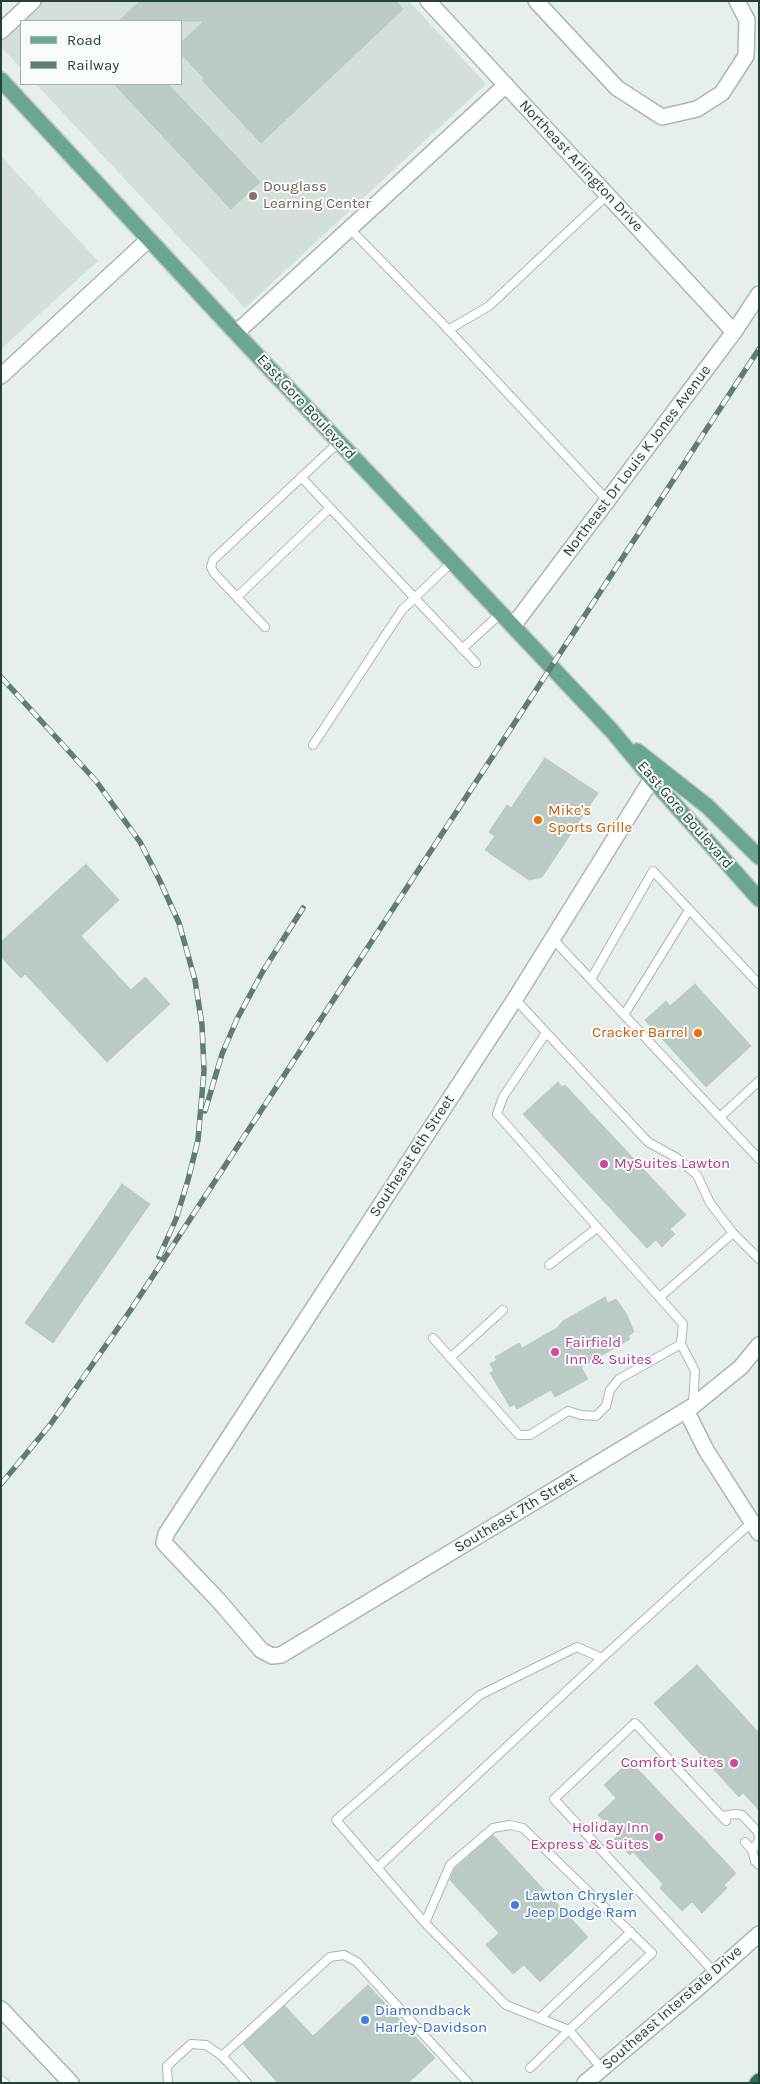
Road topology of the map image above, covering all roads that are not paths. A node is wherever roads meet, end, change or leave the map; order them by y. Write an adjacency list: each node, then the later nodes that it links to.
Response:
1 (33, 1): 5 (street)
2 (428, 1): 7 (street, Northeast Arlington Drive)
3 (536, 1): 4 (street)
4 (737, 1)
5 (1, 31)
6 (1, 80): 10 (main road, East Gore Boulevard)
7 (506, 85): 8 (street, Northeast Arlington Drive); 9 (street)
8 (607, 194): 12 (lane); 13 (street, Northeast Arlington Drive)
9 (349, 228): 12 (lane); 14 (street)
10 (148, 239): 14 (main road, East Gore Boulevard); 15 (street)
11 (759, 294): 13 (street, Northeast Dr Louis K Jones Avenue)
12 (448, 330): 18 (lane)
13 (734, 332): 18 (street, Northeast Dr Louis K Jones Avenue)
14 (236, 334): 16 (main road, East Gore Boulevard)
15 (1, 376)
16 (339, 442): 17 (lane); 20 (main road, East Gore Boulevard)
17 (301, 477): 19 (lane); 21 (lane)
18 (608, 501): 24 (street, Northeast Dr Louis K Jones Avenue)
19 (330, 508): 21 (lane); 22 (lane)
20 (452, 562): 22 (lane); 23 (main road, East Gore Boulevard)
21 (237, 597): 25 (lane)
22 (414, 597): 26 (lane); 28 (lane)
23 (500, 614): 24 (main road, East Gore Boulevard); 26 (lane)
24 (513, 626): 29 (main road, East Gore Boulevard)
25 (265, 627)
26 (462, 649): 27 (lane)
27 (476, 663)
28 (313, 745)
29 (656, 774): 30 (main road, East Gore Boulevard); 31 (main road, East Gore Boulevard); 33 (street, Southeast 6th Street)
30 (759, 857)
31 (759, 899)
32 (689, 910): 34 (lane); 35 (lane); 37 (lane)
33 (552, 939): 34 (lane); 36 (street, Southeast 6th Street)
34 (591, 980): 37 (lane)
35 (759, 984)
36 (514, 999): 38 (lane); 54 (street, Southeast 6th Street)
37 (624, 1014): 40 (lane)
38 (546, 1033): 42 (lane); 43 (lane)
39 (759, 1081): 40 (lane)
40 (720, 1118): 41 (lane)
41 (759, 1159)
42 (597, 1228): 45 (lane); 46 (lane)
43 (733, 1233): 44 (lane); 46 (lane)
44 (759, 1260)
45 (549, 1265)
46 (660, 1297): 49 (lane)
47 (503, 1310): 51 (lane)
48 (433, 1338): 51 (lane)
49 (681, 1344): 51 (lane); 52 (lane)
50 (759, 1345): 52 (street, Southeast 7th Street)
51 (450, 1358)
52 (689, 1408): 53 (street); 54 (street, Southeast 7th Street)
53 (755, 1527): 55 (lane)
54 (261, 1650)
55 (602, 1658): 59 (lane); 59 (lane)
56 (745, 1842): 57 (lane)
57 (752, 1850): 58 (lane); 63 (lane)
58 (759, 1865)
59 (377, 1868): 60 (lane)
60 (425, 1923): 61 (lane); 65 (lane)
61 (631, 1932): 65 (lane); 66 (lane)
62 (759, 1934): 63 (street, Southeast Interstate Drive)
63 (715, 1973): 69 (street, Southeast Interstate Drive)
64 (1, 2009): 72 (street)
65 (540, 2018): 66 (lane)
66 (569, 2030): 68 (lane); 69 (lane)
67 (222, 2056): 73 (lane); 74 (lane); 75 (lane)
68 (530, 2068)
69 (602, 2068): 76 (street, Southeast Interstate Drive)
70 (1, 2080): 71 (lane)
71 (5, 2083)
72 (71, 2083)
73 (168, 2083)
74 (247, 2083)
75 (468, 2083)
76 (585, 2083)

